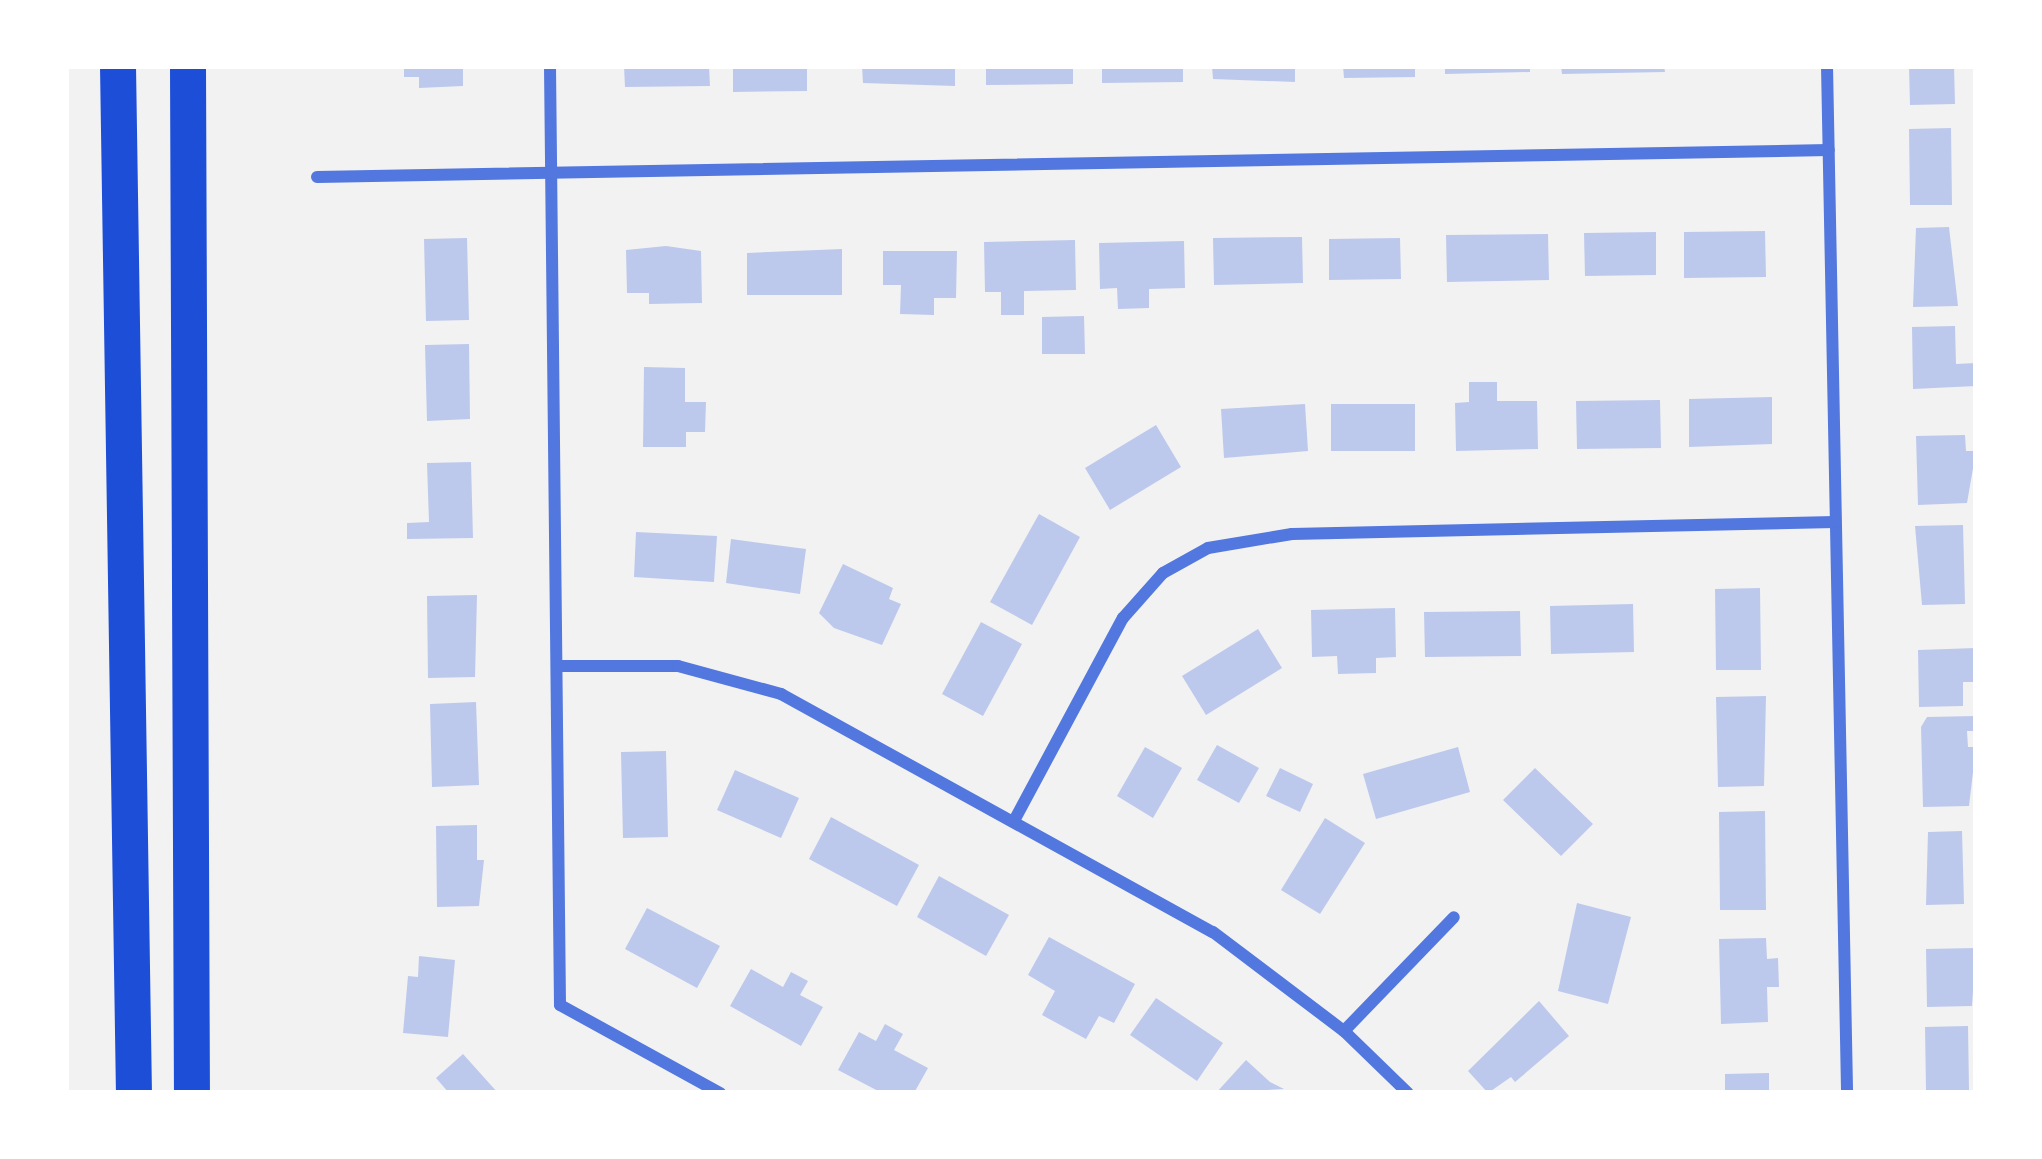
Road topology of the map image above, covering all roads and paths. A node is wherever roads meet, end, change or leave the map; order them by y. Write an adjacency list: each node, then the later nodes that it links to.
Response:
1 (118, 66): 14 (highway)
2 (188, 66): 12 (highway)
3 (550, 66): 6 (street)
4 (1828, 66): 5 (street)
5 (1829, 150): 6 (street); 8 (street)
6 (551, 172): 7 (street); 9 (street)
7 (317, 177)
8 (1835, 522): 10 (street); 19 (street)
9 (556, 665): 10 (street); 17 (street)
10 (1015, 819): 13 (street)
11 (1454, 916): 13 (street)
12 (194, 970): 15 (highway); 16 (highway)
13 (1344, 1031): 18 (street)
14 (134, 1093)
15 (192, 1093)
16 (206, 1093)
17 (721, 1093)
18 (1408, 1093)
19 (1846, 1093)

